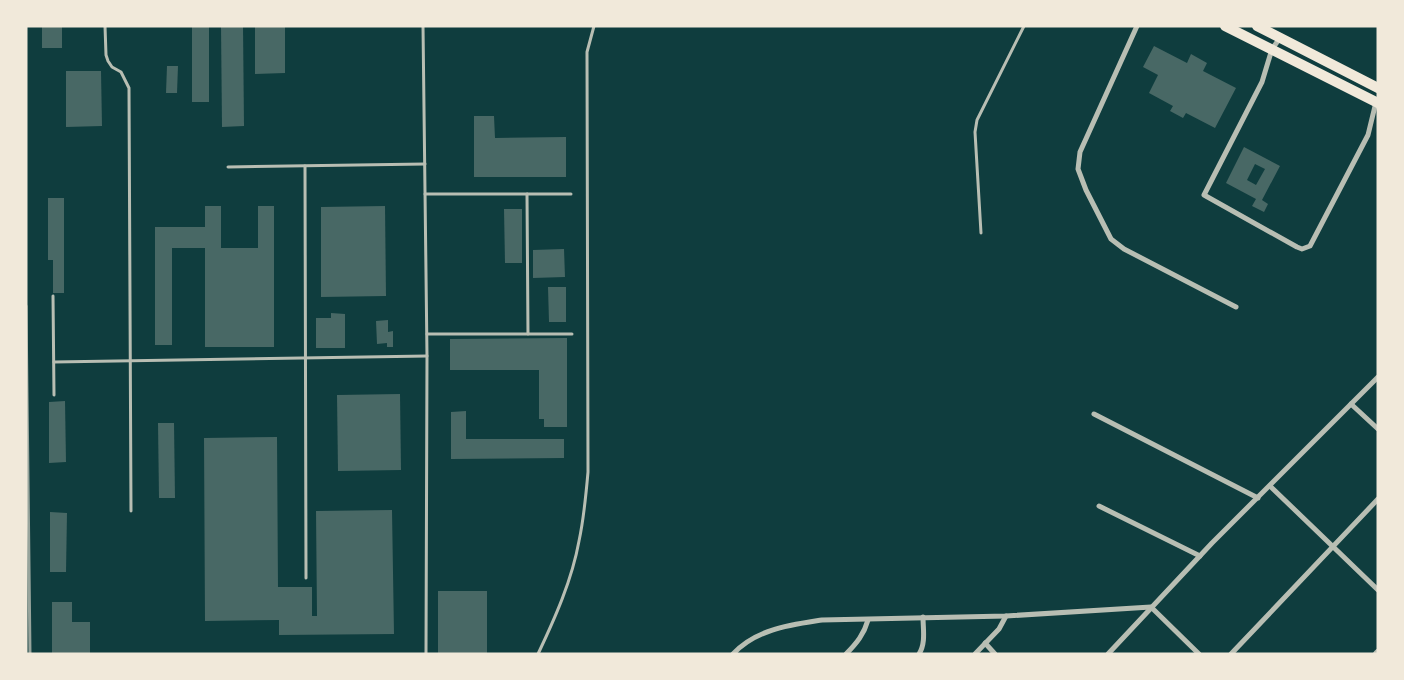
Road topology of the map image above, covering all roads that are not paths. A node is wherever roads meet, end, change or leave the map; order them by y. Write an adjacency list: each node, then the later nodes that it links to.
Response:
1 (105, 26): 26 (lane)
2 (423, 26): 12 (lane)
3 (594, 26): 48 (lane)
4 (1024, 26): 18 (lane)
5 (1137, 26): 20 (street)
6 (1226, 26): 9 (main road)
7 (1257, 26): 8 (main road)
8 (1280, 38): 9 (street); 10 (main road)
9 (1272, 49): 11 (main road); 11 (street)
10 (1378, 88)
11 (1377, 101)
12 (425, 164): 13 (lane); 15 (lane)
13 (305, 166): 14 (lane); 25 (lane)
14 (228, 167)
15 (425, 194): 16 (lane); 21 (lane)
16 (527, 194): 17 (lane); 22 (lane)
17 (570, 194)
18 (981, 233)
19 (53, 296): 27 (lane)
20 (1236, 307)
21 (427, 334): 22 (lane); 24 (lane)
22 (528, 334): 23 (lane)
23 (572, 334)
24 (427, 356): 25 (lane); 47 (lane)
25 (306, 358): 26 (lane); 40 (lane)
26 (129, 360): 27 (lane); 37 (lane)
27 (54, 362): 29 (lane)
28 (1378, 377): 30 (street)
29 (54, 395)
30 (1351, 404): 32 (street); 33 (street)
31 (1094, 414): 34 (street)
32 (1378, 429)
33 (1270, 486): 34 (street); 38 (street)
34 (1258, 498): 39 (street)
35 (1378, 499): 38 (street)
36 (1099, 506): 39 (street)
37 (131, 511)
38 (1333, 547): 41 (street); 56 (street)
39 (1200, 556): 42 (street)
40 (306, 578)
41 (1378, 590)
42 (1151, 607): 43 (street); 54 (street); 55 (street)
43 (1006, 616): 44 (street); 46 (street)
44 (923, 618): 45 (street); 51 (street)
45 (868, 620): 49 (street); 50 (street)
46 (986, 644): 52 (street); 53 (street)
47 (426, 654)
48 (538, 654)
49 (733, 654)
50 (846, 654)
51 (919, 654)
52 (975, 654)
53 (995, 654)
54 (1108, 654)
55 (1199, 654)
56 (1231, 654)

